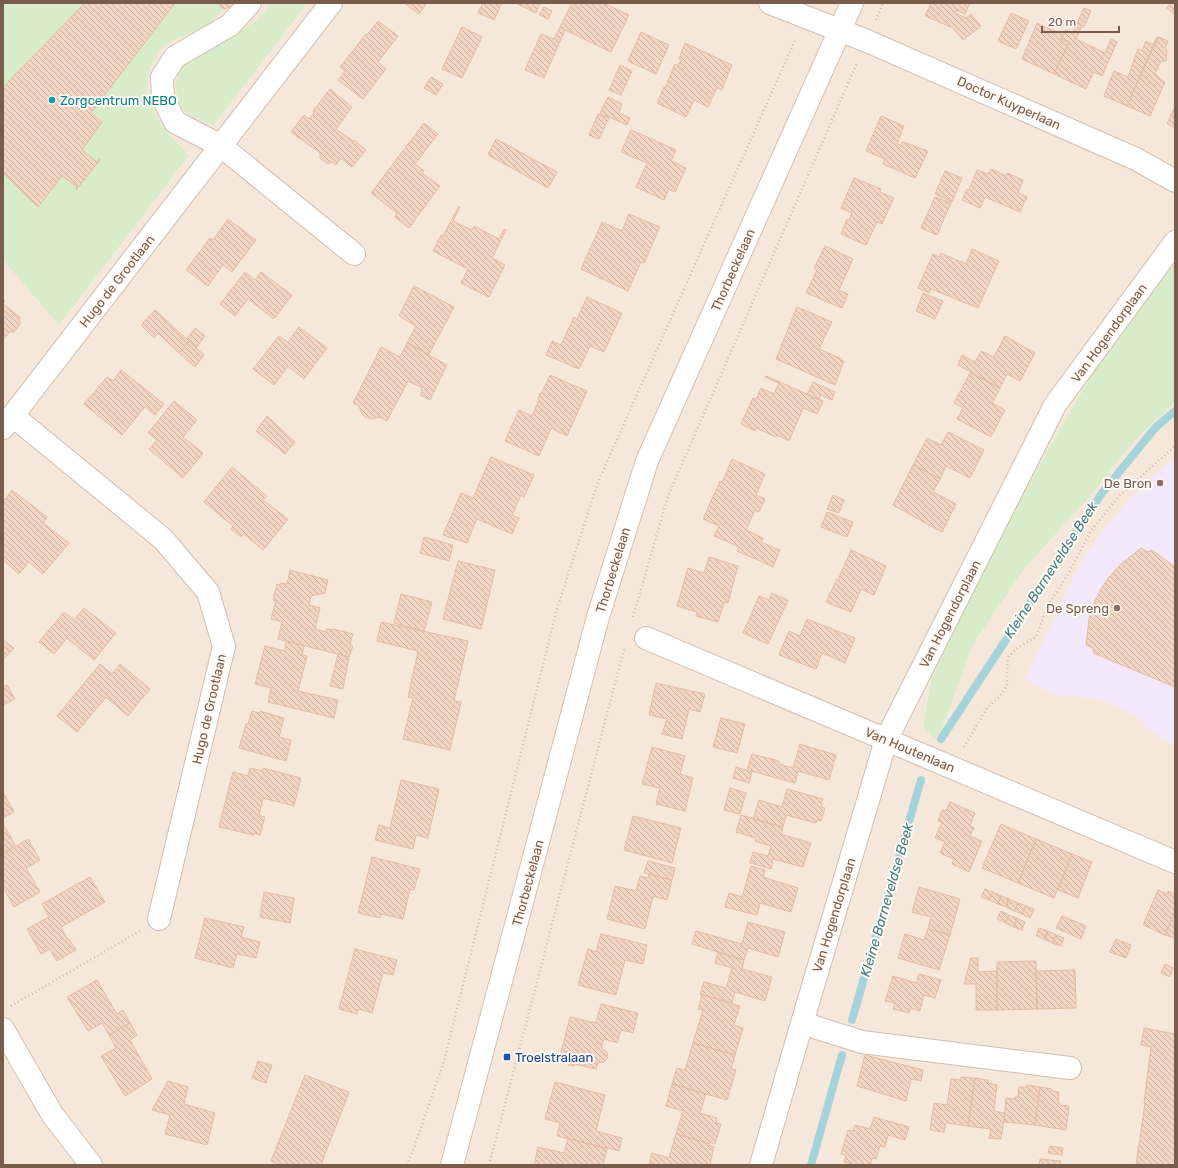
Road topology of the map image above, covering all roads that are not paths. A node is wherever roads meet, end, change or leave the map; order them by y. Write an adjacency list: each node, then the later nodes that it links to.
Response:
1 (250, 3): 6 (street)
2 (330, 3): 6 (street, Hugo de Grootlaan)
3 (770, 3): 5 (street, Doctor Kuyperlaan)
4 (852, 3): 5 (street, Thorbeckelaan)
5 (840, 31): 7 (street, Doctor Kuyperlaan); 19 (street, Thorbeckelaan)
6 (221, 146): 9 (street); 10 (street, Hugo de Grootlaan)
7 (1175, 181)
8 (1175, 242): 12 (street, Van Hogendorplaan)
9 (354, 254)
10 (8, 422): 14 (street, Hugo de Grootlaan)
11 (638, 630): 12 (street, Van Houtenlaan)
12 (886, 740): 13 (street, Van Houtenlaan); 15 (street, Van Hogendorplaan)
13 (1175, 862)
14 (159, 919)
15 (802, 1023): 17 (street); 20 (street, Van Hogendorplaan)
16 (3, 1028): 18 (street)
17 (1070, 1068)
18 (91, 1165)
19 (452, 1165)
20 (761, 1165)

